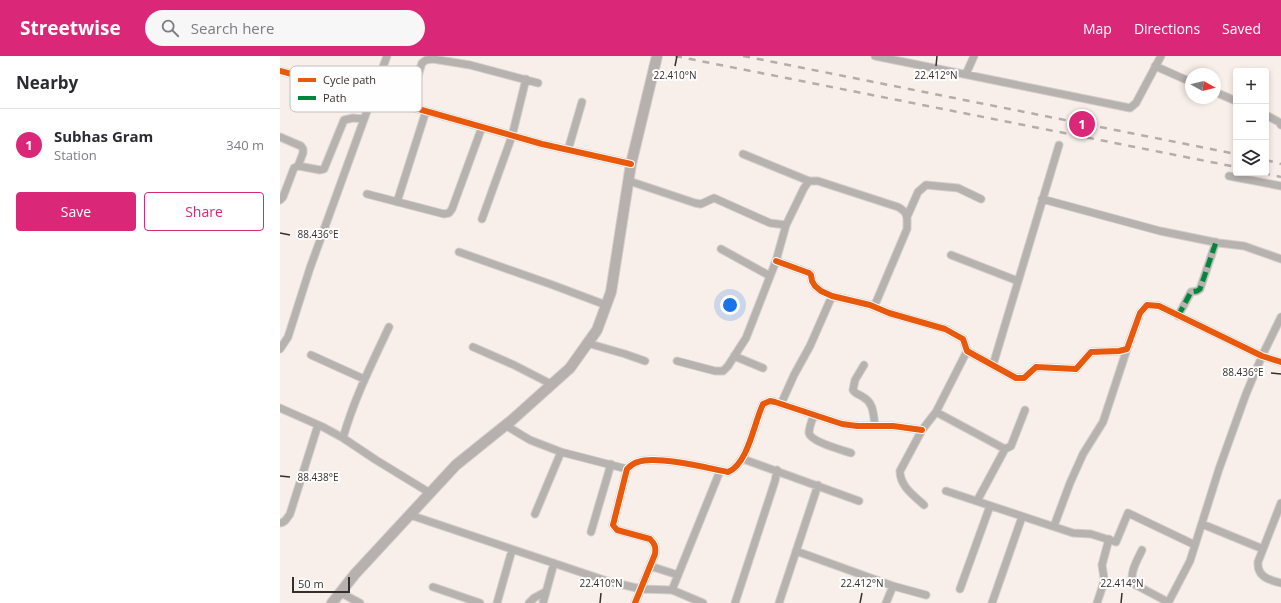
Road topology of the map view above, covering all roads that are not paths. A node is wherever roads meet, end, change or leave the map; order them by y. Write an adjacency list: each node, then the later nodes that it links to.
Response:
1 (387, 56): 6 (street)
2 (657, 56): 30 (main road)
3 (874, 56): 11 (street)
4 (974, 56): 11 (street)
5 (1161, 56): 8 (street)
6 (383, 66)
7 (421, 66): 12 (street)
8 (1155, 66): 11 (street); 13 (street)
9 (280, 71): 10 (street)
10 (290, 74)
11 (966, 74)
12 (526, 79): 14 (street); 25 (street)
13 (1185, 79)
14 (538, 82)
15 (1221, 95): 16 (street)
16 (1233, 100)
17 (582, 102): 28 (street)
18 (422, 110): 19 (street)
19 (426, 111): 24 (street); 40 (street)
20 (366, 112): 22 (street)
21 (1269, 117): 23 (street)
22 (364, 119): 31 (street); 59 (street)
23 (1281, 125)
24 (482, 127): 25 (street); 40 (street)
25 (512, 136): 28 (street); 42 (street)
26 (280, 137): 31 (street)
27 (1059, 145): 38 (street)
28 (568, 150): 30 (street)
29 (743, 154): 34 (street)
30 (631, 164): 33 (main road)
31 (298, 166): 39 (street)
32 (1229, 176): 35 (street)
33 (628, 181): 43 (street); 53 (main road)
34 (809, 181): 41 (street); 43 (street)
35 (1281, 186)
36 (367, 194): 40 (street)
37 (981, 199): 41 (street)
38 (1042, 199): 44 (street); 51 (street)
39 (280, 200)
40 (398, 202)
41 (907, 217): 54 (street)
42 (482, 219)
43 (786, 225): 49 (street)
44 (1216, 242): 48 (street); 55 (street)
45 (721, 249): 50 (street)
46 (459, 252): 53 (street)
47 (951, 255): 51 (street)
48 (1281, 259)
49 (776, 261): 50 (street); 52 (street)
50 (770, 276): 66 (street)
51 (1018, 281): 72 (street)
52 (832, 296): 54 (street); 76 (street)
53 (606, 305): 60 (main road)
54 (874, 307): 64 (street)
55 (1178, 316): 63 (street); 67 (street)
56 (1281, 317): 67 (street)
57 (389, 327): 74 (street)
58 (280, 334): 59 (street)
59 (288, 337): 62 (street)
60 (587, 343): 68 (street); 75 (main road)
61 (473, 347): 75 (street)
62 (280, 349)
63 (1127, 349): 72 (street); 107 (street)
64 (967, 351): 72 (street); 79 (street)
65 (311, 355): 74 (street)
66 (734, 356): 69 (street); 73 (street)
67 (1262, 356): 70 (street); 106 (street)
68 (645, 361)
69 (677, 361)
70 (1281, 362)
71 (864, 365): 83 (street)
72 (993, 365)
73 (763, 368)
74 (364, 379): 85 (street)
75 (551, 384): 82 (main road)
76 (781, 404): 80 (street); 89 (street)
77 (280, 408): 81 (street)
78 (1025, 410): 86 (street)
79 (936, 412): 84 (street); 86 (street)
80 (814, 415): 83 (street); 88 (street)
81 (318, 425): 85 (street); 105 (street)
82 (505, 425): 87 (street); 96 (main road)
83 (875, 425): 84 (street)
84 (922, 430): 100 (street)
85 (344, 438): 96 (street)
86 (1005, 449): 98 (street)
87 (561, 452): 90 (street); 102 (street)
88 (851, 453)
89 (743, 459): 92 (street); 93 (street)
90 (611, 464): 91 (street); 108 (street)
91 (627, 469): 93 (street); 116 (street)
92 (777, 470): 94 (street); 136 (street)
93 (720, 471): 117 (street)
94 (818, 485): 97 (street); 114 (street)
95 (946, 491): 98 (street)
96 (430, 492): 103 (main road)
97 (859, 501)
98 (977, 501): 101 (street)
99 (1281, 504): 113 (street)
100 (924, 505)
101 (990, 506): 104 (street); 122 (street)
102 (535, 514)
103 (410, 515): 111 (street); 125 (main road)
104 (1022, 517): 107 (street); 139 (street)
105 (280, 523)
106 (1202, 524): 110 (street); 113 (street)
107 (1054, 526): 109 (street)
108 (591, 532)
109 (1109, 539): 110 (street); 140 (street)
110 (1195, 545): 127 (street)
111 (512, 550): 115 (street); 131 (street)
112 (1142, 550): 127 (street)
113 (1263, 550): 118 (street)
114 (796, 551): 119 (street); 137 (street)
115 (554, 563): 121 (street); 124 (street)
116 (650, 566): 117 (street); 121 (street)
117 (678, 575): 123 (street)
118 (1281, 583)
119 (893, 586): 126 (street); 138 (street)
120 (433, 587): 130 (street)
121 (641, 589): 123 (street); 134 (street)
122 (960, 589)
123 (672, 590): 135 (street)
124 (545, 592): 132 (street); 133 (street)
125 (341, 593): 128 (main road); 129 (street)
126 (926, 595)
127 (1168, 602)
128 (332, 603)
129 (360, 603)
130 (480, 603)
131 (497, 603)
132 (530, 603)
133 (543, 603)
134 (635, 603)
135 (703, 603)
136 (734, 603)
137 (779, 603)
138 (886, 603)
139 (992, 603)
140 (1097, 603)

